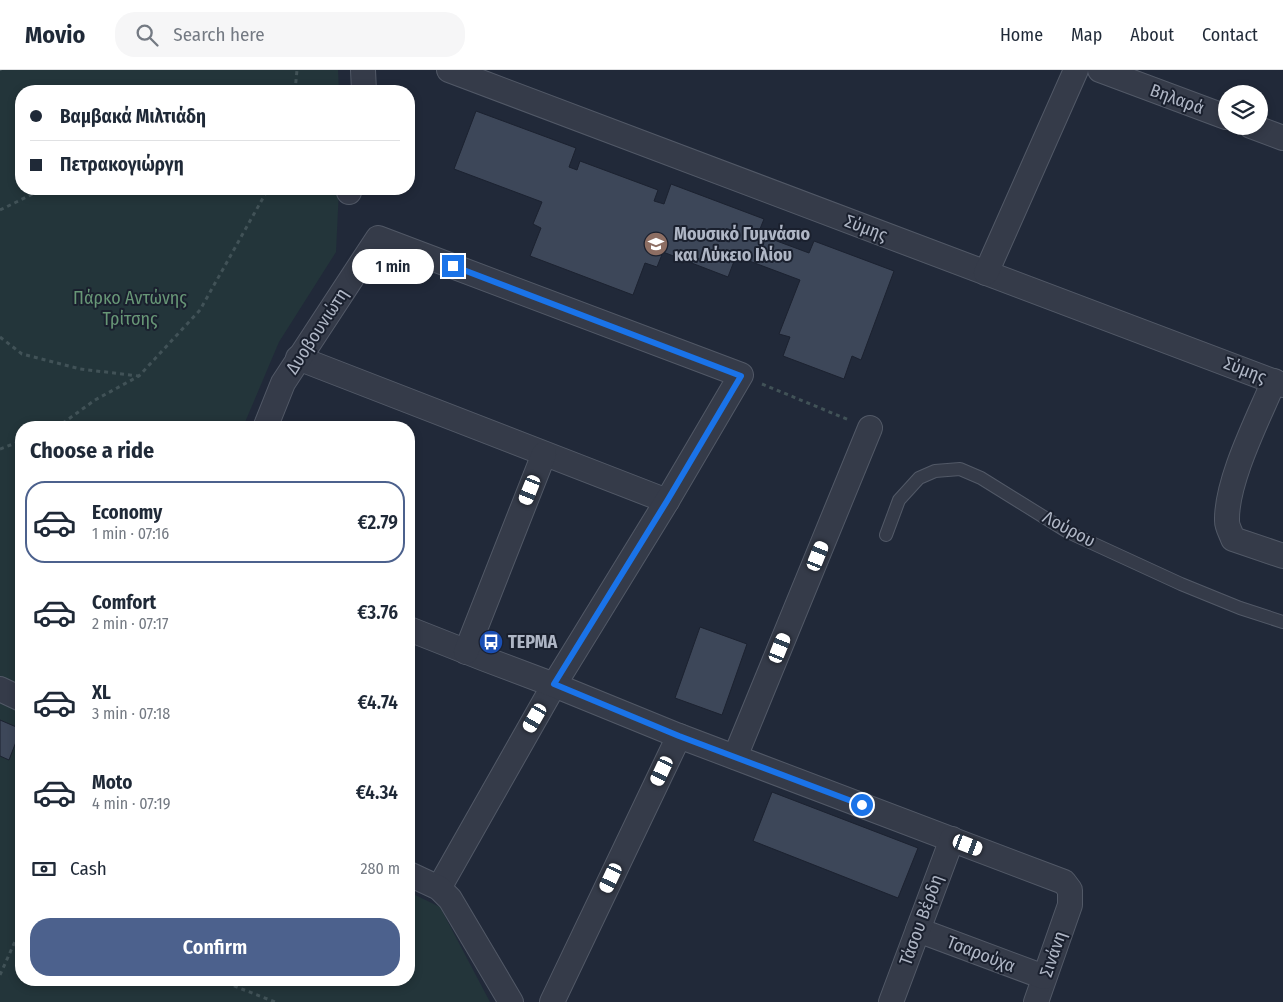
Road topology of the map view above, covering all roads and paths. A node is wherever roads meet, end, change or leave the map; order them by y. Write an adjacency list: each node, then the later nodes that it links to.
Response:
1 (297, 70): 6 (path)
2 (363, 70): 7 (street)
3 (449, 70): 14 (street, Σύμης)
4 (1076, 70): 14 (street)
5 (1100, 70): 8 (street, Βηλαρά)
6 (296, 85)
7 (364, 85)
8 (1218, 114)
9 (1268, 132): 10 (street)
10 (1283, 138)
11 (31, 195): 13 (path)
12 (265, 195): 17 (path)
13 (0, 210)
14 (986, 273): 19 (street, Σύμης)
15 (0, 337): 17 (path)
16 (298, 358): 18 (street, Δυοβουνιώτη); 21 (street, Δυοβουνιώτη); 25 (street)
17 (139, 376): 20 (path)
18 (741, 376): 22 (path); 26 (street)
19 (1278, 383): 28 (street)
20 (66, 421)
21 (268, 421)
22 (870, 428): 36 (street)
23 (15, 443): 24 (path)
24 (0, 449)
25 (544, 454): 26 (street); 31 (street)
26 (667, 501): 32 (street)
27 (886, 535): 29 (lane, Λούρου)
28 (1283, 556)
29 (1283, 622)
30 (415, 631): 31 (street)
31 (466, 652): 32 (street)
32 (554, 684): 35 (street); 39 (street)
33 (0, 689): 34 (street)
34 (15, 696)
35 (679, 736): 36 (street); 47 (street)
36 (735, 757): 37 (street)
37 (952, 839): 40 (street, Τάσου Βέρδη); 43 (street, Σινάνη)
38 (415, 877): 39 (street)
39 (439, 888): 46 (street)
40 (918, 930): 43 (street, Τσαρούχα); 48 (street, Τάσου Βέρδη)
41 (15, 941): 42 (path)
42 (0, 975)
43 (1044, 977): 49 (street, Σινάνη)
44 (234, 986): 45 (path)
45 (275, 1002)
46 (511, 1002)
47 (552, 1002)
48 (891, 1002)
49 (1036, 1002)

